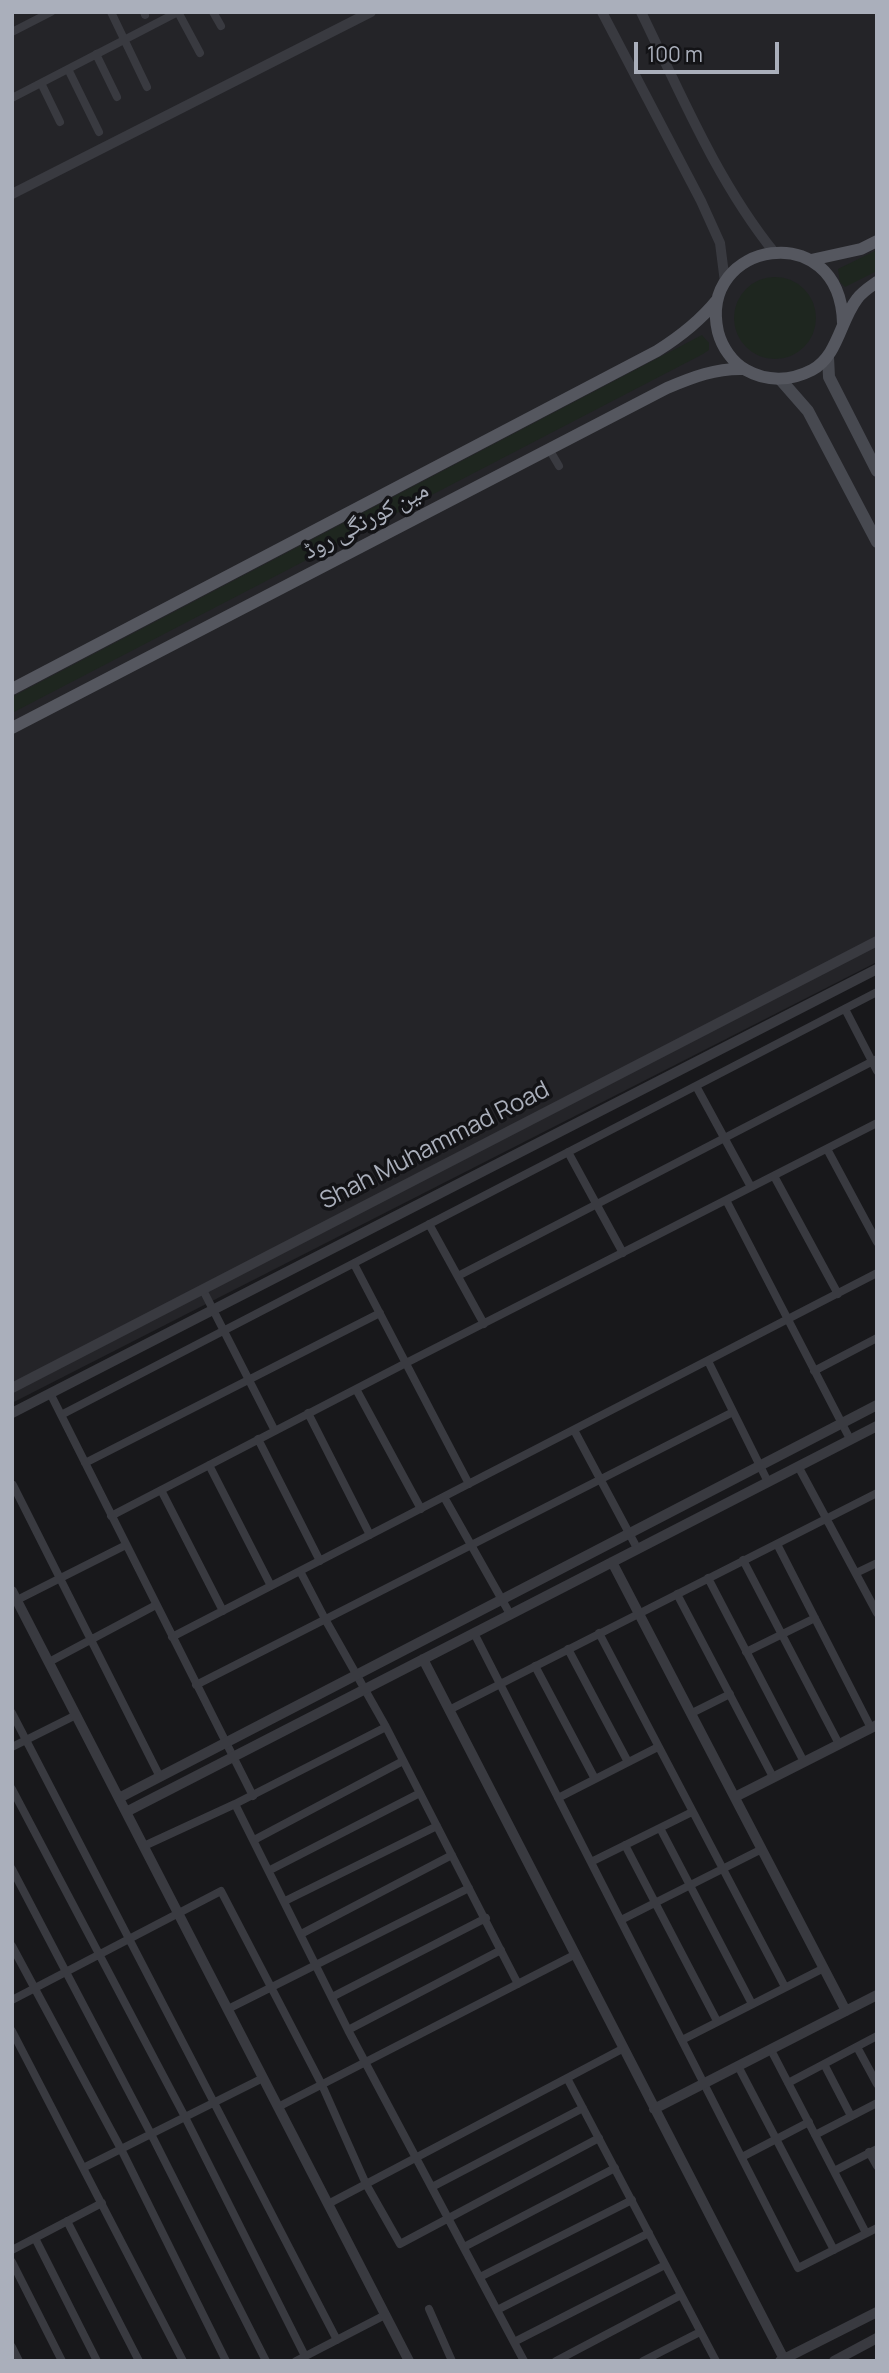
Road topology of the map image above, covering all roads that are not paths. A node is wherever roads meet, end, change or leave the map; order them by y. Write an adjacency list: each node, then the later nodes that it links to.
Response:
1 (51, 12): 9 (street)
2 (111, 12): 10 (street)
3 (178, 12): 10 (street); 11 (street)
4 (214, 12): 8 (street)
5 (371, 12): 20 (street)
6 (602, 12): 24 (street)
7 (641, 12): 22 (street)
8 (221, 26)
9 (12, 32)
10 (124, 40): 12 (street); 15 (street)
11 (200, 53)
12 (96, 54): 13 (street); 17 (street)
13 (68, 69): 14 (street); 19 (street)
14 (41, 83): 16 (street); 18 (street)
15 (147, 87)
16 (13, 96)
17 (117, 97)
18 (60, 122)
19 (99, 132)
20 (12, 194)
21 (877, 241): 23 (main road)
22 (774, 252): 23 (main road); 24 (main road)
23 (811, 260): 27 (main road)
24 (725, 282): 26 (main road)
25 (877, 282): 27 (main road)
26 (717, 300): 29 (main road); 35 (main road, مین کورنگی روڈ)
27 (843, 323): 28 (main road)
28 (828, 356): 30 (main road); 33 (main road)
29 (744, 369): 30 (main road); 31 (main road, مین کورنگی روڈ)
30 (780, 379): 34 (main road)
31 (549, 449): 32 (street); 36 (main road, مین کورنگی روڈ)
32 (559, 466)
33 (877, 471)
34 (877, 542)
35 (12, 688)
36 (12, 729)
37 (877, 941): 44 (street, Shah Muhammad Road)
38 (877, 969): 47 (street, Shah Muhammad Road)
39 (877, 992): 40 (street)
40 (845, 1009): 41 (street); 43 (street)
41 (874, 1060): 42 (street); 46 (street)
42 (877, 1071)
43 (696, 1086): 46 (street); 49 (street)
44 (534, 1119): 47 (street); 60 (street, Shah Muhammad Road)
45 (876, 1126): 48 (street)
46 (724, 1138): 51 (street); 53 (street)
47 (545, 1139): 62 (street, Shah Muhammad Road)
48 (827, 1149): 50 (street); 55 (street)
49 (568, 1152): 53 (street); 54 (street)
50 (774, 1176): 51 (street); 61 (street)
51 (751, 1187): 52 (street)
52 (726, 1200): 56 (street); 64 (street)
53 (597, 1204): 56 (street); 59 (street)
54 (429, 1224): 57 (street); 59 (street)
55 (877, 1242)
56 (624, 1253): 65 (street)
57 (354, 1264): 63 (street); 66 (street)
58 (877, 1273): 61 (street)
59 (458, 1276): 65 (street)
60 (203, 1290): 62 (street); 72 (street, Shah Muhammad Road)
61 (838, 1294): 64 (street)
62 (213, 1310): 66 (street); 74 (street, Shah Muhammad Road)
63 (380, 1313): 69 (street); 71 (street)
64 (788, 1320): 68 (street); 70 (street)
65 (484, 1324): 69 (street)
66 (224, 1331): 71 (street); 79 (street)
67 (877, 1338): 70 (street)
68 (708, 1360): 76 (street); 83 (street)
69 (405, 1363): 73 (street); 92 (street)
70 (814, 1371): 80 (street)
71 (249, 1380): 82 (street); 86 (street)
72 (12, 1388)
73 (356, 1389): 78 (street); 97 (street)
74 (50, 1394): 77 (street, Shah Muhammad Road); 79 (street)
75 (877, 1405): 80 (street)
76 (733, 1412): 88 (street); 90 (street)
77 (12, 1413)
78 (309, 1413): 82 (street); 101 (street)
79 (61, 1415): 86 (street)
80 (841, 1423): 85 (street); 88 (street)
81 (877, 1426): 85 (street)
82 (275, 1430): 84 (street)
83 (574, 1430): 90 (street); 92 (street)
84 (258, 1439): 87 (street); 107 (street)
85 (850, 1439): 89 (street)
86 (85, 1463): 98 (street)
87 (209, 1465): 94 (street); 114 (street)
88 (760, 1466): 91 (street); 100 (street)
89 (799, 1466): 91 (street); 99 (street)
90 (600, 1479): 100 (street); 102 (street)
91 (768, 1482): 105 (street)
92 (469, 1484): 96 (street)
93 (12, 1485): 112 (street)
94 (161, 1490): 98 (street); 119 (street)
95 (877, 1493): 99 (street)
96 (444, 1497): 97 (street); 102 (street)
97 (421, 1509): 101 (street)
98 (111, 1516): 104 (street)
99 (827, 1518): 103 (street); 111 (street)
100 (629, 1533): 105 (street); 117 (street)
101 (370, 1535): 107 (street)
102 (471, 1544): 117 (street); 124 (street)
103 (777, 1544): 106 (street); 123 (street)
104 (126, 1545): 112 (street); 118 (street)
105 (637, 1548): 108 (street)
106 (744, 1560): 113 (street); 127 (street)
107 (320, 1561): 110 (street)
108 (612, 1562): 120 (street); 122 (street)
109 (877, 1563): 111 (street)
110 (300, 1571): 114 (street); 124 (street)
111 (856, 1573): 121 (street)
112 (59, 1578): 116 (street); 129 (street)
113 (708, 1578): 115 (street); 131 (street)
114 (271, 1586): 119 (street)
115 (677, 1594): 120 (street); 139 (street)
116 (15, 1595): 133 (street)
117 (501, 1598): 122 (street); 135 (street)
118 (156, 1605): 128 (street); 129 (street)
119 (223, 1611): 128 (street)
120 (640, 1612): 126 (street); 142 (street)
121 (877, 1613)
122 (510, 1614): 125 (street)
123 (815, 1618): 127 (street); 144 (street)
124 (325, 1619): 135 (street); 137 (street)
125 (474, 1633): 132 (street); 136 (street)
126 (599, 1633): 130 (street); 150 (street)
127 (783, 1633): 131 (street); 148 (street)
128 (172, 1637): 137 (street)
129 (90, 1640): 133 (street); 155 (street)
130 (568, 1649): 134 (street); 153 (street)
131 (747, 1652): 154 (street)
132 (424, 1659): 138 (street); 140 (street)
133 (49, 1662): 143 (street)
134 (535, 1666): 136 (street); 157 (street)
135 (356, 1674): 138 (street); 147 (street)
136 (500, 1684): 140 (street); 163 (street)
137 (196, 1685): 147 (street)
138 (365, 1689): 145 (street); 151 (street)
139 (730, 1695): 142 (street); 156 (street)
140 (451, 1709): 190 (street)
141 (12, 1713): 146 (street)
142 (692, 1713): 161 (street)
143 (76, 1715): 146 (street); 162 (street)
144 (874, 1726): 148 (street)
145 (386, 1727): 152 (street); 160 (street)
146 (26, 1740): 149 (street); 186 (street)
147 (225, 1744): 151 (street); 155 (street)
148 (839, 1744): 154 (street)
149 (12, 1747)
150 (658, 1747): 153 (street); 166 (street)
151 (232, 1758): 160 (street); 165 (street)
152 (403, 1761): 159 (street); 169 (street)
153 (628, 1762): 157 (street)
154 (804, 1762): 156 (street)
155 (160, 1777): 162 (street)
156 (773, 1777): 161 (street)
157 (595, 1779): 163 (street)
158 (12, 1789): 189 (street)
159 (420, 1793): 167 (street); 177 (street)
160 (253, 1796): 164 (street)
161 (735, 1797): 172 (street)
162 (119, 1798): 165 (street)
163 (558, 1798): 174 (street)
164 (235, 1804): 169 (street); 171 (street)
165 (126, 1812): 171 (street)
166 (692, 1812): 168 (street); 176 (street)
167 (437, 1826): 173 (street); 180 (street)
168 (660, 1828): 170 (street); 178 (street)
169 (254, 1840): 177 (street)
170 (625, 1845): 174 (street); 181 (street)
171 (144, 1846): 182 (street)
172 (762, 1849): 176 (street); 192 (street)
173 (452, 1855): 179 (street); 185 (street)
174 (591, 1862): 184 (street)
175 (12, 1868): 193 (street)
176 (722, 1869): 178 (street); 196 (street)
177 (270, 1870): 180 (street)
178 (689, 1886): 181 (street); 201 (street)
179 (470, 1888): 183 (street); 191 (street)
180 (285, 1901): 185 (street)
181 (655, 1903): 184 (street); 204 (street)
182 (178, 1913): 186 (street); 195 (street); 202 (street)
183 (486, 1918): 188 (street); 199 (street)
184 (621, 1920): 208 (street)
185 (301, 1934): 191 (street)
186 (129, 1938): 189 (street); 221 (street)
187 (12, 1946): 197 (street)
188 (502, 1950): 194 (street); 205 (street)
189 (99, 1954): 193 (street); 227 (street)
190 (576, 1955): 194 (street); 210 (street)
191 (317, 1964): 195 (street); 199 (street)
192 (824, 1968): 196 (street); 203 (street)
193 (65, 1972): 197 (street); 229 (street)
194 (518, 1984): 212 (street)
195 (271, 1987): 202 (street); 220 (street)
196 (785, 1987): 201 (street)
197 (34, 1988): 200 (street); 233 (street)
198 (877, 1995): 203 (street)
199 (332, 1997): 205 (street)
200 (12, 2000)
201 (752, 2004): 204 (street)
202 (228, 2009): 215 (street)
203 (846, 2011): 211 (street)
204 (718, 2021): 208 (street)
205 (348, 2030): 212 (street)
206 (12, 2031): 238 (street)
207 (877, 2036): 209 (street)
208 (682, 2040): 217 (street)
209 (857, 2047): 213 (street); 219 (street)
210 (624, 2048): 216 (street); 225 (street)
211 (771, 2050): 214 (street); 218 (street)
212 (366, 2062): 220 (street); 235 (street)
213 (824, 2064): 218 (street); 226 (street)
214 (738, 2066): 217 (street); 232 (street)
215 (263, 2078): 221 (street); 223 (street)
216 (567, 2078): 224 (street); 235 (street)
217 (705, 2083): 225 (street); 236 (street)
218 (788, 2083): 228 (street)
219 (877, 2084)
220 (322, 2085): 223 (street); 241 (street)
221 (213, 2102): 227 (street); 265 (street)
222 (877, 2103): 226 (street)
223 (278, 2107): 245 (street)
224 (583, 2108): 231 (street); 242 (street)
225 (654, 2109): 269 (street)
226 (851, 2116): 230 (street)
227 (184, 2117): 229 (street); 268 (street)
228 (809, 2122): 230 (street); 232 (street)
229 (151, 2133): 233 (street); 276 (street)
230 (815, 2135): 240 (street)
231 (599, 2138): 239 (street); 246 (street)
232 (776, 2139): 236 (street); 254 (street)
233 (121, 2149): 238 (street); 275 (street)
234 (873, 2150): 237 (street); 240 (street)
235 (416, 2157): 241 (street); 242 (street)
236 (742, 2157): 254 (street)
237 (877, 2166)
238 (83, 2168): 244 (street)
239 (615, 2168): 243 (street); 252 (street)
240 (834, 2171): 250 (street)
241 (366, 2184): 245 (street); 246 (street)
242 (432, 2187): 246 (street)
243 (632, 2200): 249 (street); 257 (street)
244 (102, 2203): 247 (street); 274 (street)
245 (328, 2204): 262 (street)
246 (448, 2218): 252 (street)
247 (67, 2221): 251 (street); 273 (street)
248 (877, 2228): 250 (street)
249 (649, 2233): 256 (street); 260 (street)
250 (866, 2233): 254 (street)
251 (35, 2238): 253 (street); 272 (street)
252 (464, 2247): 257 (street)
253 (12, 2250)
254 (834, 2250)
255 (12, 2262): 271 (street)
256 (665, 2265): 258 (street); 266 (street)
257 (480, 2277): 260 (street)
258 (681, 2295): 263 (street); 281 (street)
259 (429, 2309): 279 (street)
260 (497, 2310): 266 (street)
261 (877, 2312): 269 (street)
262 (385, 2315): 265 (street); 278 (street)
263 (701, 2332): 282 (street); 283 (street)
264 (877, 2339): 284 (street)
265 (337, 2340): 268 (street)
266 (514, 2342): 280 (street)
267 (12, 2347): 270 (street)
268 (305, 2356): 277 (street)
269 (782, 2360)
270 (19, 2361)
271 (62, 2361)
272 (97, 2361)
273 (139, 2361)
274 (183, 2361)
275 (226, 2361)
276 (266, 2361)
277 (296, 2361)
278 (409, 2361)
279 (452, 2361)
280 (524, 2361)
281 (556, 2361)
282 (643, 2361)
283 (716, 2361)
284 (834, 2361)

